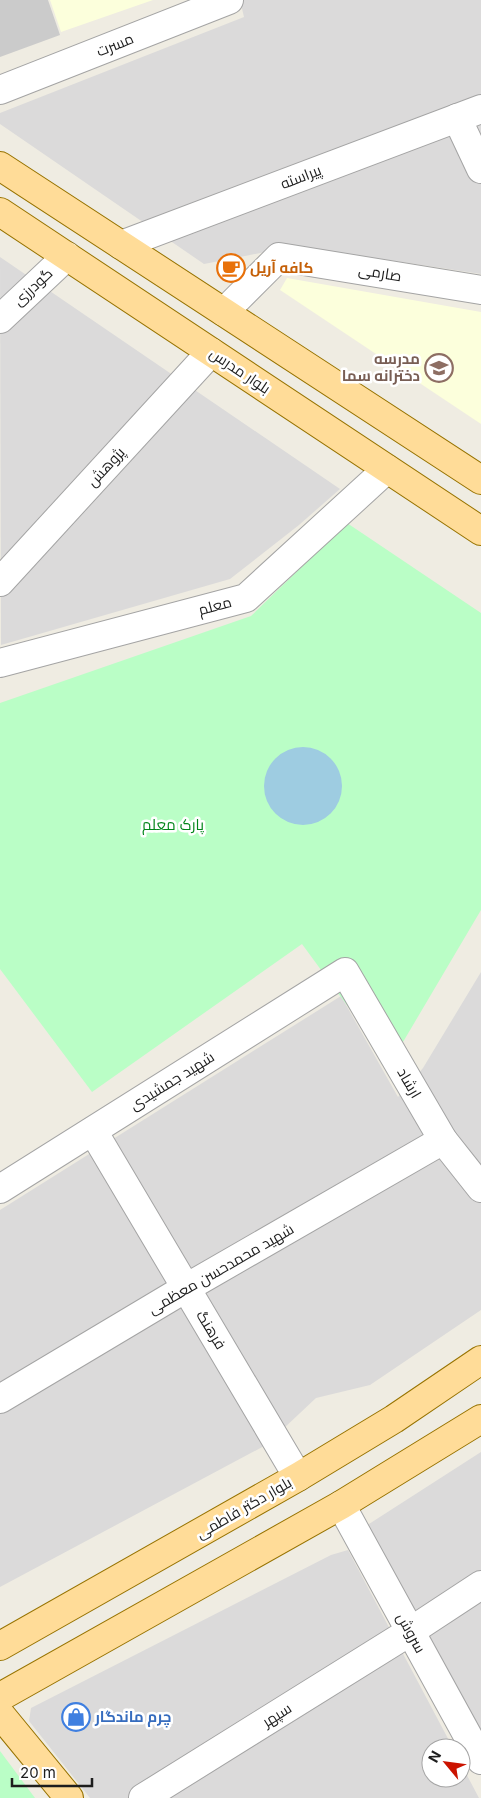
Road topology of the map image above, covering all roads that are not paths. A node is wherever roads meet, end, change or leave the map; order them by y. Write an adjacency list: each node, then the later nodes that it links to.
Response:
1 (229, 0): 2 (street, مسرت)
2 (0, 90)
3 (469, 113): 5 (street); 7 (street, پیراسته)
4 (0, 166): 7 (main road)
5 (481, 168)
6 (0, 212): 8 (main road, بلوار مدرس)
7 (121, 246): 10 (main road)
8 (67, 256): 11 (street, گودرزی); 12 (main road, بلوار مدرس)
9 (481, 290): 10 (street, صارمی)
10 (224, 312): 14 (main road)
11 (0, 319)
12 (211, 352): 13 (main road, بلوار مدرس); 16 (street, پژوهش)
13 (387, 469): 15 (main road, بلوار مدرس); 17 (street, معلم)
14 (481, 480)
15 (481, 531)
16 (0, 582)
17 (0, 663)
18 (345, 972): 19 (street, شهید جمشیدی); 20 (street, ارشاد)
19 (93, 1131): 22 (street, شهید جمشیدی); 23 (street, فرهنگ)
20 (443, 1140): 21 (street, ارشاد); 23 (street, شهید محمدحسن معظمی)
21 (481, 1188)
22 (0, 1189)
23 (186, 1288): 25 (street, شهید محمدحسن معظمی); 27 (street, فرهنگ)
24 (481, 1360): 27 (main road, بلوار دکتر فاطمی)
25 (0, 1399)
26 (481, 1419): 28 (main road)
27 (298, 1477): 31 (main road, بلوار دکتر فاطمی)
28 (342, 1505): 30 (street, سروش); 32 (main road)
29 (481, 1585): 30 (street, سپهر)
30 (410, 1631): 34 (street, سروش); 36 (street, سپهر)
31 (0, 1646)
32 (0, 1697)
33 (0, 1714): 35 (main road)
34 (481, 1760)
35 (69, 1798)
36 (143, 1798)

